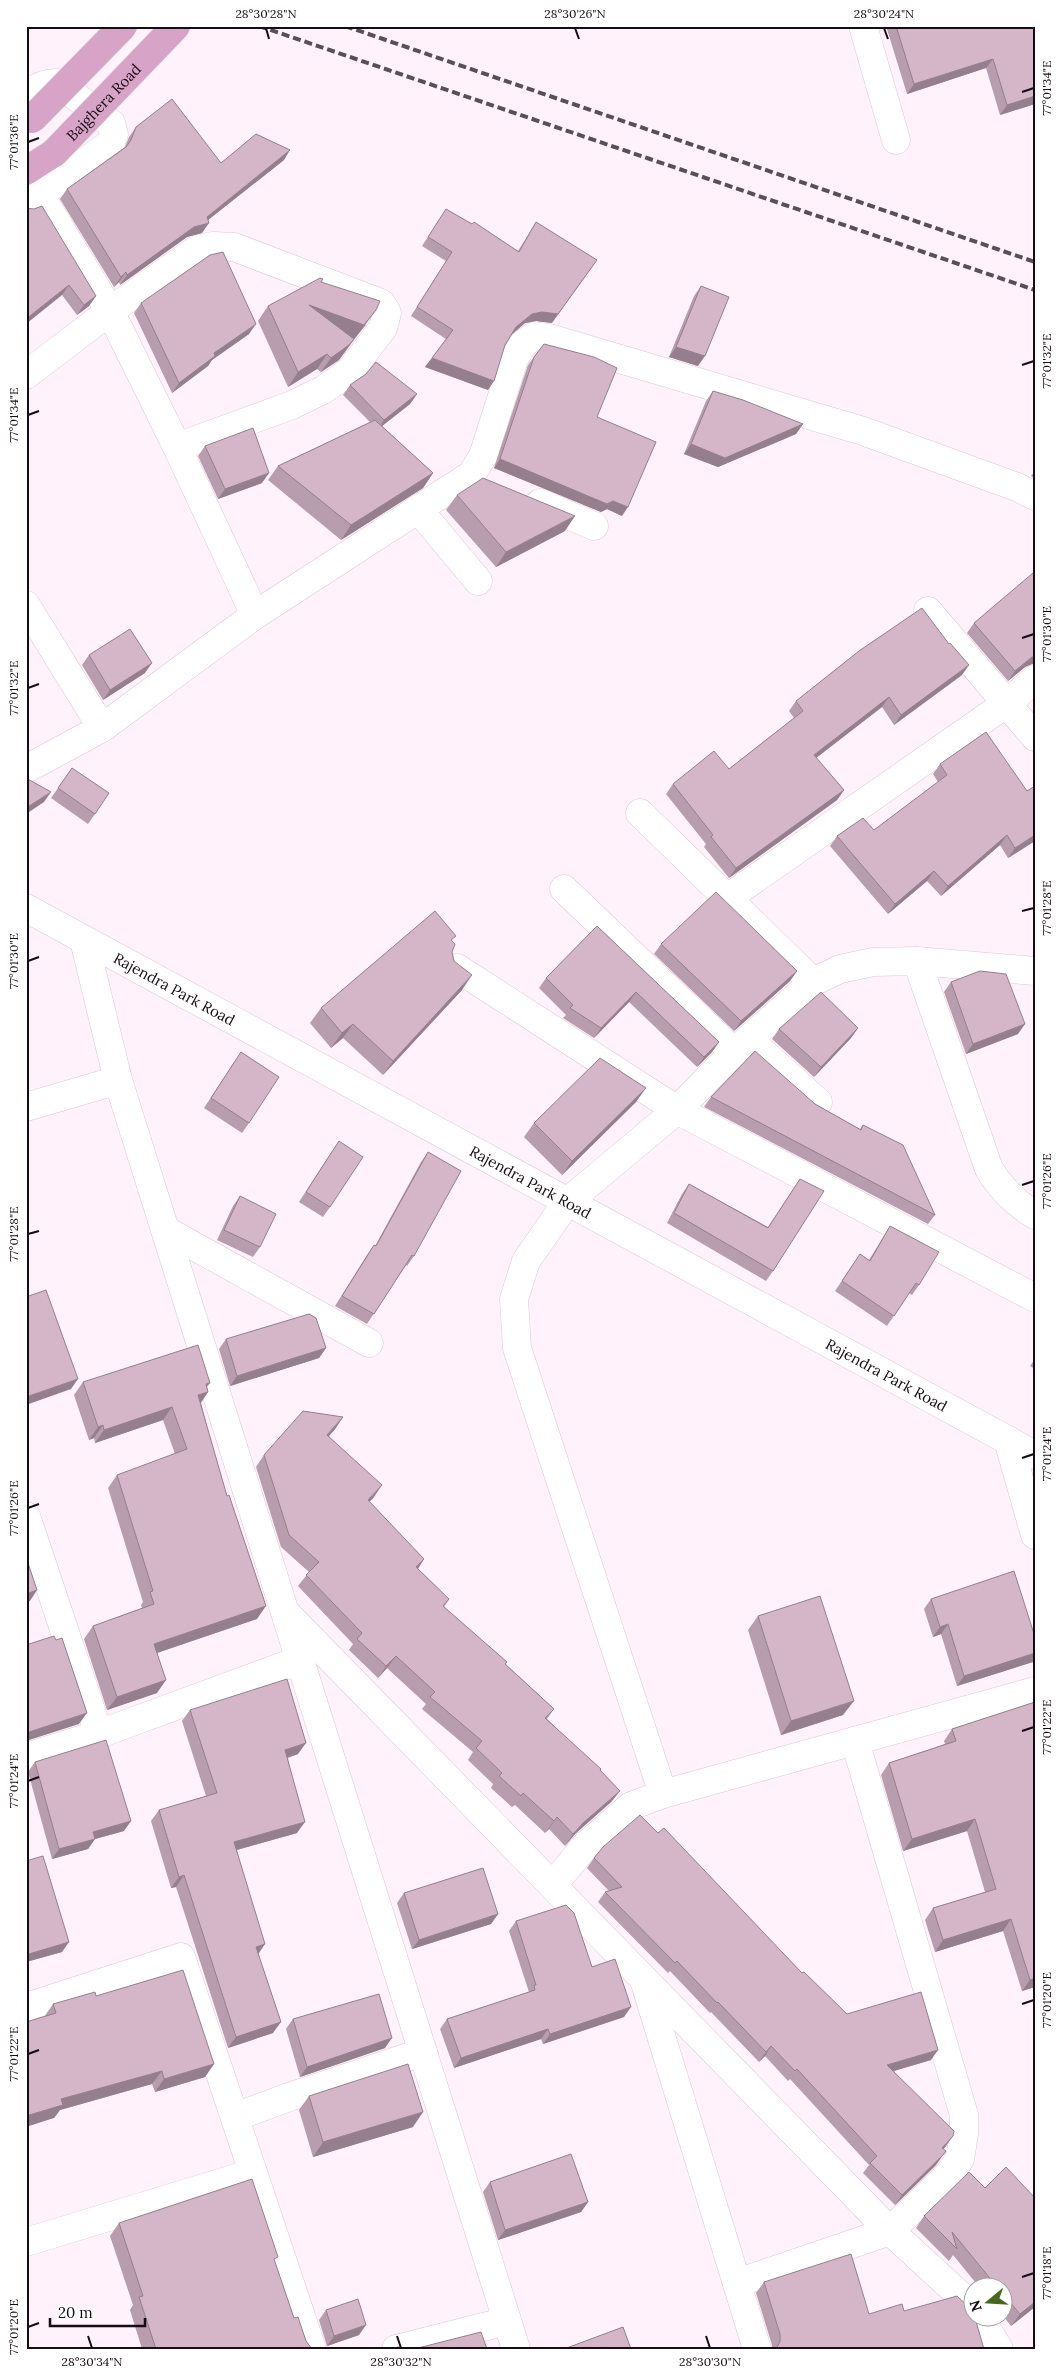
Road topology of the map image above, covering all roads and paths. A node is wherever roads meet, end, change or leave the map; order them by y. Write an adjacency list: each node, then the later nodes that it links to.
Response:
1 (123, 26): 5 (main road, bridge)
2 (176, 26): 7 (main road, Bajghera Road, bridge)
3 (863, 26): 6 (street)
4 (26, 94): 8 (street)
5 (26, 123)
6 (896, 140)
7 (26, 170)
8 (33, 199): 9 (street)
9 (110, 311): 10 (street); 11 (street); 11 (street)
10 (26, 375)
11 (177, 447): 19 (street)
12 (472, 475): 13 (street); 14 (street); 15 (street)
13 (1035, 496)
14 (418, 509): 16 (street); 19 (street)
15 (594, 526)
16 (478, 581)
17 (26, 605): 22 (street)
18 (928, 611): 21 (street)
19 (255, 614): 22 (street)
20 (1035, 679): 21 (street)
21 (1007, 702): 23 (street); 27 (street)
22 (102, 728): 24 (street)
23 (1035, 737)
24 (26, 769)
25 (640, 813): 27 (street)
26 (564, 889): 34 (street)
27 (726, 899): 33 (street)
28 (26, 908): 29 (street, Rajendra Park Road)
29 (84, 940): 35 (street); 39 (street, Rajendra Park Road)
30 (917, 961): 32 (street); 33 (street); 40 (street)
31 (458, 968): 38 (street)
32 (1035, 971)
33 (813, 982): 34 (street)
34 (741, 1046): 36 (street); 38 (street)
35 (118, 1080): 37 (street); 41 (street)
36 (818, 1102)
37 (26, 1107)
38 (677, 1110): 39 (street); 42 (street)
39 (567, 1202): 44 (street, Rajendra Park Road); 54 (street)
40 (1035, 1215)
41 (165, 1230): 43 (street); 48 (street)
42 (1035, 1298)
43 (369, 1343)
44 (1008, 1440): 45 (street, Rajendra Park Road); 47 (street)
45 (1035, 1454)
46 (26, 1516): 51 (street)
47 (1035, 1535)
48 (283, 1610): 49 (street); 55 (street)
49 (300, 1660): 51 (street); 58 (street)
50 (1035, 1691): 52 (street)
51 (99, 1734): 53 (street)
52 (855, 1741): 54 (street); 61 (street)
53 (26, 1757)
54 (662, 1794): 55 (street)
55 (553, 1885): 56 (street)
56 (642, 1976): 61 (street); 63 (street)
57 (26, 2007): 59 (street)
58 (423, 2052): 59 (street); 65 (street)
59 (235, 2117): 60 (street)
60 (253, 2173): 62 (street); 67 (street)
61 (890, 2231): 63 (street); 64 (street)
62 (26, 2242)
63 (737, 2283): 70 (street)
64 (964, 2299)
65 (507, 2321): 68 (street); 69 (street)
66 (986, 2328): 71 (street)
67 (312, 2349)
68 (396, 2349)
69 (516, 2349)
70 (757, 2349)
71 (999, 2349)

